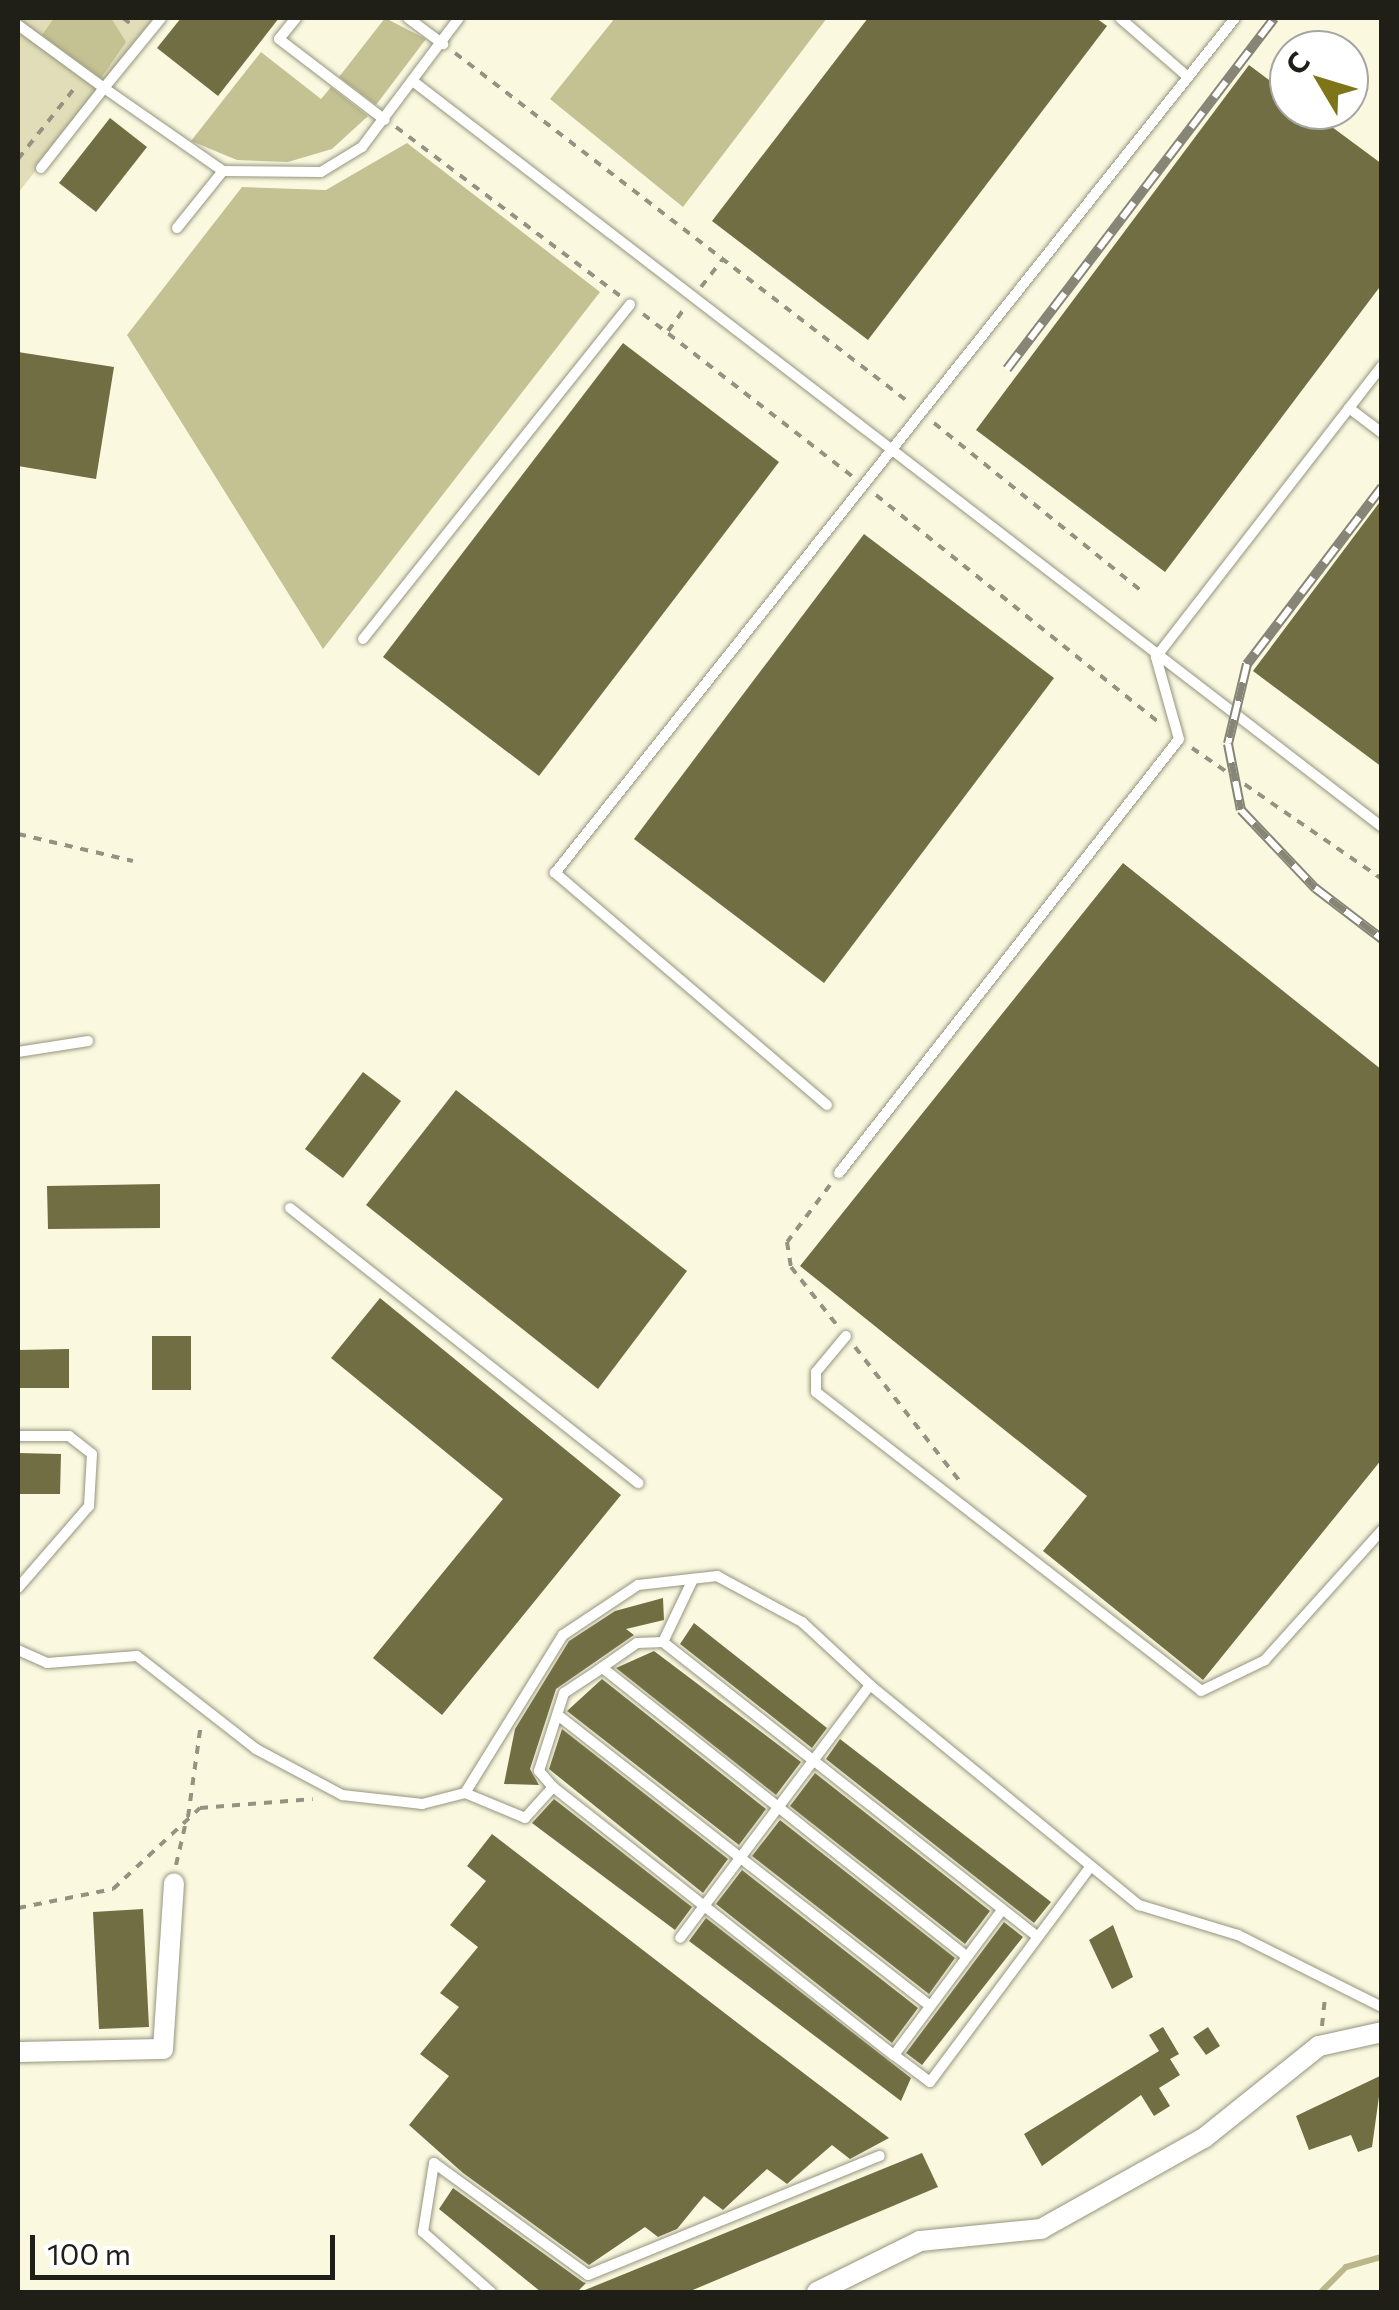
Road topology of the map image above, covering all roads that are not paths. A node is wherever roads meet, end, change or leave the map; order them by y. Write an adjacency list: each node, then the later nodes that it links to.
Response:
1 (161, 18): 11 (lane)
2 (296, 18): 12 (lane)
3 (408, 18): 8 (lane)
4 (459, 18): 8 (lane)
5 (1120, 18): 9 (lane)
6 (1235, 18): 9 (lane)
7 (18, 26): 11 (lane)
8 (443, 44): 10 (lane)
9 (1188, 77): 20 (lane)
10 (414, 82): 12 (lane); 20 (lane)
11 (104, 88): 13 (lane); 14 (lane)
12 (385, 120): 14 (lane)
13 (41, 168)
14 (222, 171): 15 (lane)
15 (177, 228)
16 (630, 304): 21 (lane)
17 (1382, 366): 18 (lane)
18 (1349, 408): 19 (lane); 22 (lane)
19 (1382, 434)
20 (891, 456): 22 (lane); 26 (lane)
21 (363, 639)
22 (1156, 656): 23 (lane); 27 (lane)
23 (1382, 827)
24 (88, 1042): 25 (lane)
25 (18, 1052)
26 (827, 1105)
27 (839, 1173)
28 (290, 1208): 31 (lane)
29 (846, 1336): 32 (lane)
30 (18, 1436): 34 (lane)
31 (638, 1483)
32 (1382, 1530)
33 (694, 1578): 35 (lane); 38 (lane); 42 (lane)
34 (18, 1588)
35 (663, 1642): 37 (lane); 40 (lane)
36 (18, 1650): 42 (lane)
37 (595, 1673): 39 (lane); 43 (lane)
38 (870, 1685): 40 (lane); 45 (lane)
39 (559, 1716): 41 (lane); 44 (lane)
40 (816, 1765): 43 (lane); 48 (lane)
41 (553, 1787): 42 (lane); 47 (lane)
42 (465, 1793)
43 (777, 1814): 44 (lane); 51 (lane)
44 (742, 1859): 47 (lane); 52 (lane)
45 (1092, 1866): 49 (lane); 53 (lane)
46 (174, 1883): 55 (street)
47 (704, 1907): 50 (lane); 56 (lane)
48 (1002, 1910): 49 (lane); 51 (lane)
49 (1035, 1935): 56 (lane)
50 (680, 1938)
51 (966, 1956): 52 (lane)
52 (929, 2005): 56 (lane)
53 (1382, 2007)
54 (1382, 2032): 59 (street)
55 (18, 2052)
56 (894, 2056)
57 (880, 2156): 58 (lane)
58 (491, 2292)
59 (817, 2292)

